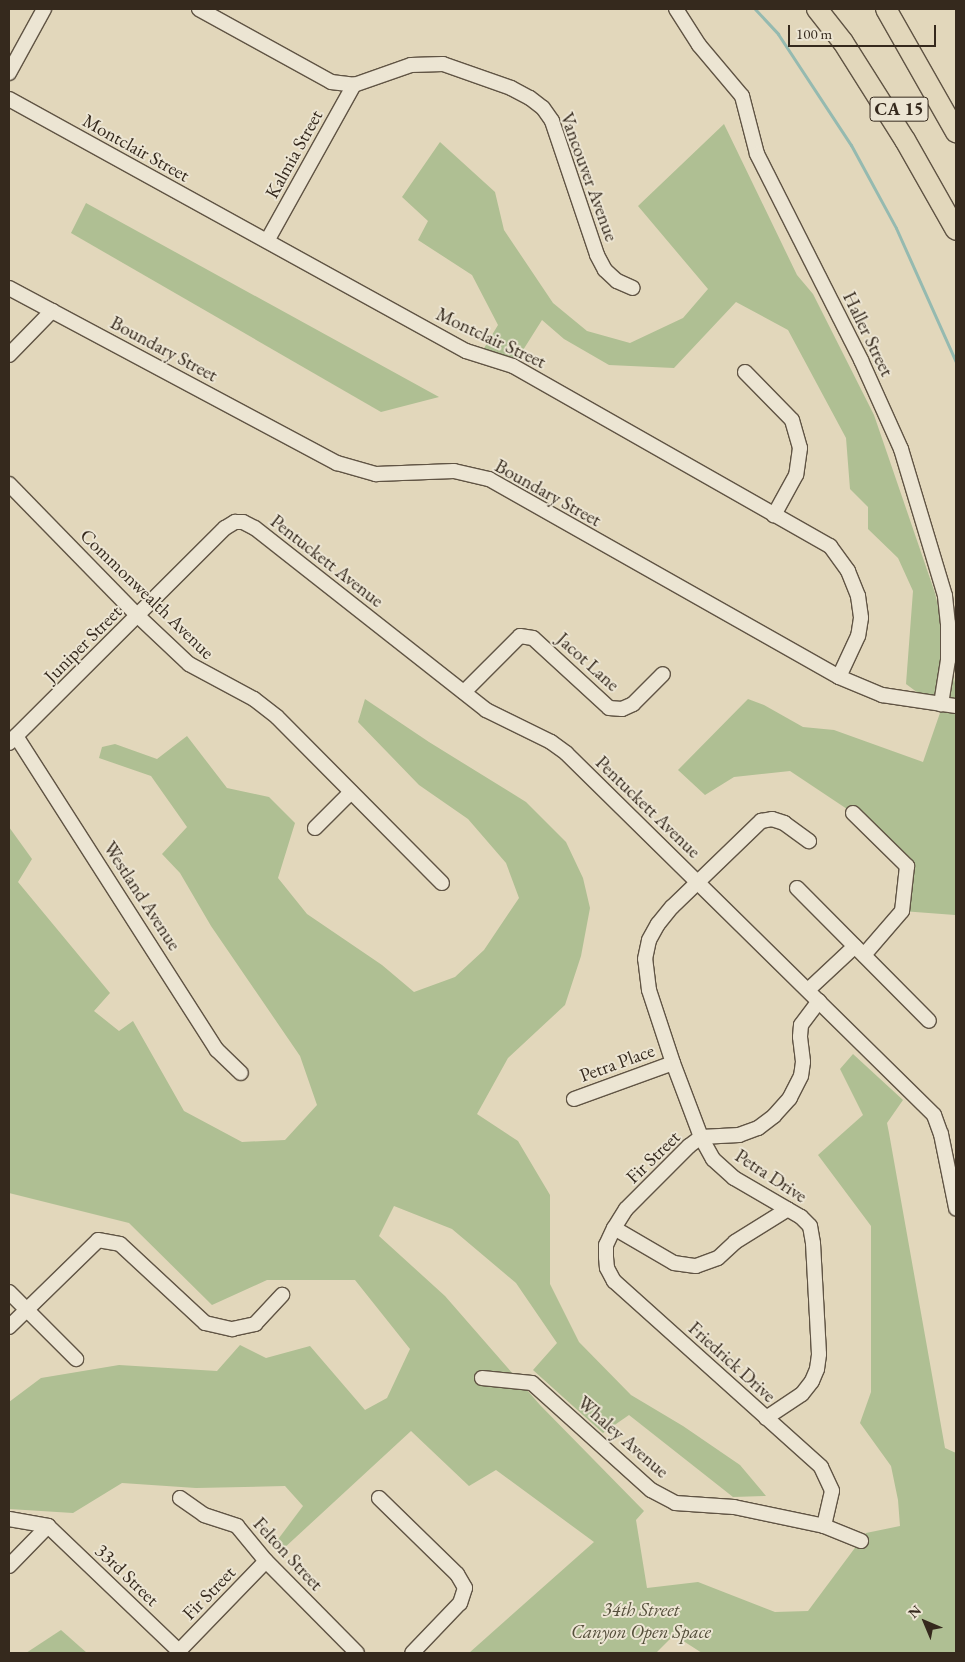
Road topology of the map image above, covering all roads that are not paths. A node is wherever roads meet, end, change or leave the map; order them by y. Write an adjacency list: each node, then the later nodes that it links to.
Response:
1 (44, 9): 7 (street)
2 (199, 9): 8 (street, Vancouver Avenue)
3 (676, 9): 26 (street, Haller Street)
4 (817, 9): 12 (highway)
5 (832, 9): 11 (highway, CA 15)
6 (886, 9): 10 (highway, CA 15)
7 (9, 72)
8 (354, 85): 13 (street, Kalmia Street); 15 (street, Vancouver Avenue)
9 (9, 99): 13 (street, Montclair Street)
10 (956, 132)
11 (956, 215)
12 (956, 230)
13 (267, 241): 20 (street, Montclair Street)
14 (9, 288): 16 (street, Boundary Street)
15 (633, 288)
16 (52, 311): 17 (street); 24 (street, Boundary Street)
17 (9, 355)
18 (745, 372): 20 (street)
19 (9, 484): 22 (street, Commonwealth Avenue)
20 (774, 515): 24 (street, Montclair Street)
21 (225, 528): 22 (street, Juniper Street); 25 (street, Pentuckett Avenue)
22 (138, 616): 28 (street, Juniper Street); 29 (street, Commonwealth Avenue)
23 (663, 674): 25 (street, Jacot Lane)
24 (839, 677): 26 (street, Boundary Street)
25 (464, 692): 33 (street, Pentuckett Avenue)
26 (941, 704): 27 (street, Boundary Street)
27 (956, 706)
28 (12, 739): 41 (street, Westland Avenue)
29 (351, 792): 31 (street); 34 (street, Commonwealth Avenue)
30 (853, 813): 36 (street)
31 (315, 828)
32 (809, 841): 33 (street, Petra Drive)
33 (698, 882): 37 (street, Pentuckett Avenue); 40 (street, Petra Drive)
34 (442, 883)
35 (797, 888): 36 (street)
36 (860, 951): 37 (street); 39 (street)
37 (808, 990): 38 (street, Pentuckett Avenue)
38 (819, 1001): 43 (street, Fir Street); 44 (street, Pentuckett Avenue)
39 (930, 1021)
40 (673, 1063): 42 (street, Petra Place); 43 (street, Petra Drive)
41 (241, 1073)
42 (574, 1099)
43 (702, 1137): 45 (street, Petra Drive); 46 (street, Fir Street)
44 (956, 1208)
45 (788, 1209): 46 (street); 53 (street, Petra Drive)
46 (614, 1228): 53 (street, Friedrick Drive)
47 (9, 1292): 49 (street)
48 (282, 1295): 49 (street)
49 (26, 1310): 50 (street); 51 (street)
50 (9, 1327)
51 (76, 1359)
52 (482, 1378): 58 (street, Whaley Avenue)
53 (766, 1418): 58 (street, Friedrick Drive)
54 (180, 1498): 60 (street, Felton Street)
55 (379, 1498): 64 (street)
56 (9, 1519): 57 (street)
57 (48, 1526): 61 (street); 62 (street, 33rd Street)
58 (824, 1526): 59 (street, Whaley Avenue)
59 (861, 1541)
60 (266, 1561): 62 (street, Fir Street); 63 (street, Felton Street)
61 (9, 1566)
62 (179, 1650)
63 (357, 1653)
64 (412, 1653)

